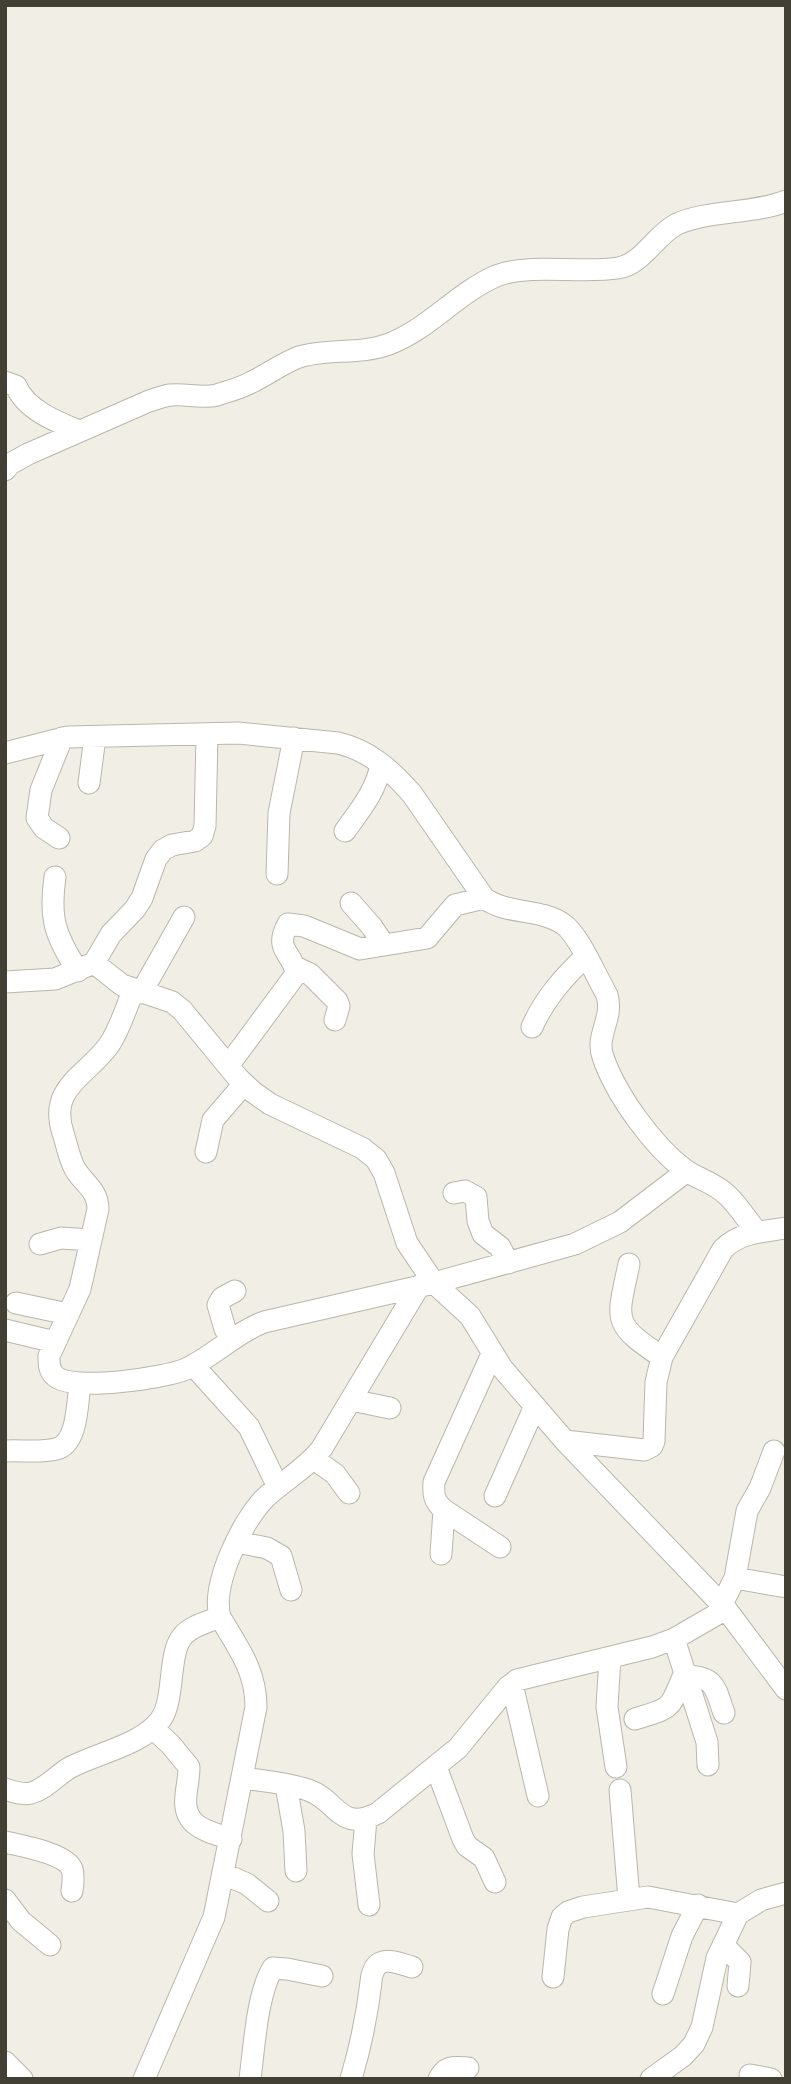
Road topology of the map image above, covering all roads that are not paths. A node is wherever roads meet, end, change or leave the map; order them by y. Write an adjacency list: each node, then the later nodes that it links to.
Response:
1 (786, 201): 3 (street)
2 (5, 382): 3 (street)
3 (79, 431): 4 (street)
4 (5, 470)
5 (208, 735): 6 (street); 8 (street); 21 (street)
6 (95, 737): 7 (street); 11 (street)
7 (62, 738): 9 (street); 13 (street)
8 (294, 738): 10 (street); 14 (street)
9 (5, 753)
10 (381, 765): 12 (street); 16 (street)
11 (89, 783)
12 (345, 831)
13 (59, 838)
14 (277, 874)
15 (55, 877): 21 (street)
16 (484, 898): 19 (street); 20 (street)
17 (351, 903): 19 (street)
18 (184, 917): 24 (street)
19 (384, 945): 22 (street)
20 (586, 957): 26 (street); 30 (street)
21 (86, 967): 23 (street); 24 (street)
22 (295, 967): 25 (street); 27 (street)
23 (5, 982)
24 (137, 992): 27 (street); 34 (street)
25 (335, 1020)
26 (532, 1027)
27 (228, 1066): 28 (street)
28 (244, 1084): 29 (street); 38 (street)
29 (206, 1152)
30 (687, 1171): 33 (street); 36 (street)
31 (454, 1193): 36 (street)
32 (786, 1228): 33 (street)
33 (757, 1233): 46 (street)
34 (92, 1240): 35 (street); 41 (street)
35 (40, 1244)
36 (508, 1263): 38 (street)
37 (629, 1264): 46 (street)
38 (427, 1285): 43 (street); 45 (street); 49 (street)
39 (235, 1291): 43 (street)
40 (16, 1303): 41 (street)
41 (68, 1314): 44 (street)
42 (5, 1330): 44 (street)
43 (227, 1335): 47 (street)
44 (55, 1342): 48 (street)
45 (492, 1354): 50 (street); 59 (street)
46 (662, 1357): 52 (street)
47 (193, 1366): 48 (street); 56 (street)
48 (80, 1385): 53 (street)
49 (351, 1400): 51 (street); 55 (street)
50 (535, 1406): 52 (street); 58 (street)
51 (390, 1408)
52 (565, 1441): 67 (street)
53 (5, 1451)
54 (774, 1451): 64 (street)
55 (314, 1459): 56 (street); 57 (street)
56 (278, 1487): 60 (street)
57 (349, 1493)
58 (495, 1496)
59 (443, 1510): 61 (street); 62 (street)
60 (237, 1542): 66 (street); 68 (street)
61 (500, 1547)
62 (441, 1554)
63 (786, 1571): 64 (street)
64 (736, 1574): 65 (street); 67 (street)
65 (786, 1587)
66 (290, 1590)
67 (724, 1606): 69 (street); 73 (street)
68 (220, 1617): 76 (street); 80 (street)
69 (674, 1639): 70 (street); 71 (street)
70 (610, 1657): 72 (street); 79 (street)
71 (686, 1674): 74 (street); 75 (street); 77 (street)
72 (512, 1684): 78 (street); 84 (street)
73 (786, 1689)
74 (724, 1713)
75 (635, 1719)
76 (153, 1728): 82 (street); 86 (street)
77 (708, 1765)
78 (436, 1767): 85 (street); 90 (street)
79 (616, 1767)
80 (243, 1778): 81 (street); 86 (street)
81 (286, 1785): 85 (street); 88 (street)
82 (5, 1789)
83 (620, 1790): 93 (street)
84 (538, 1796)
85 (366, 1819): 96 (street)
86 (231, 1839): 89 (street)
87 (5, 1842): 91 (street)
88 (296, 1871)
89 (224, 1874): 95 (street); 110 (street)
90 (495, 1882)
91 (72, 1891)
92 (786, 1893): 98 (street)
93 (629, 1899): 97 (street); 103 (street)
94 (5, 1900): 99 (street)
95 (268, 1902)
96 (369, 1905)
97 (698, 1905): 98 (street); 105 (street)
98 (738, 1914): 100 (street)
99 (50, 1945)
100 (723, 1945): 104 (street); 114 (street)
101 (412, 1967): 112 (street)
102 (322, 1976): 111 (street)
103 (553, 1977)
104 (738, 1986)
105 (663, 1994)
106 (5, 2062): 109 (street)
107 (468, 2068): 113 (street)
108 (750, 2075): 115 (street)
109 (22, 2079)
110 (144, 2079)
111 (250, 2079)
112 (351, 2079)
113 (439, 2079)
114 (651, 2079)
115 (771, 2079)

